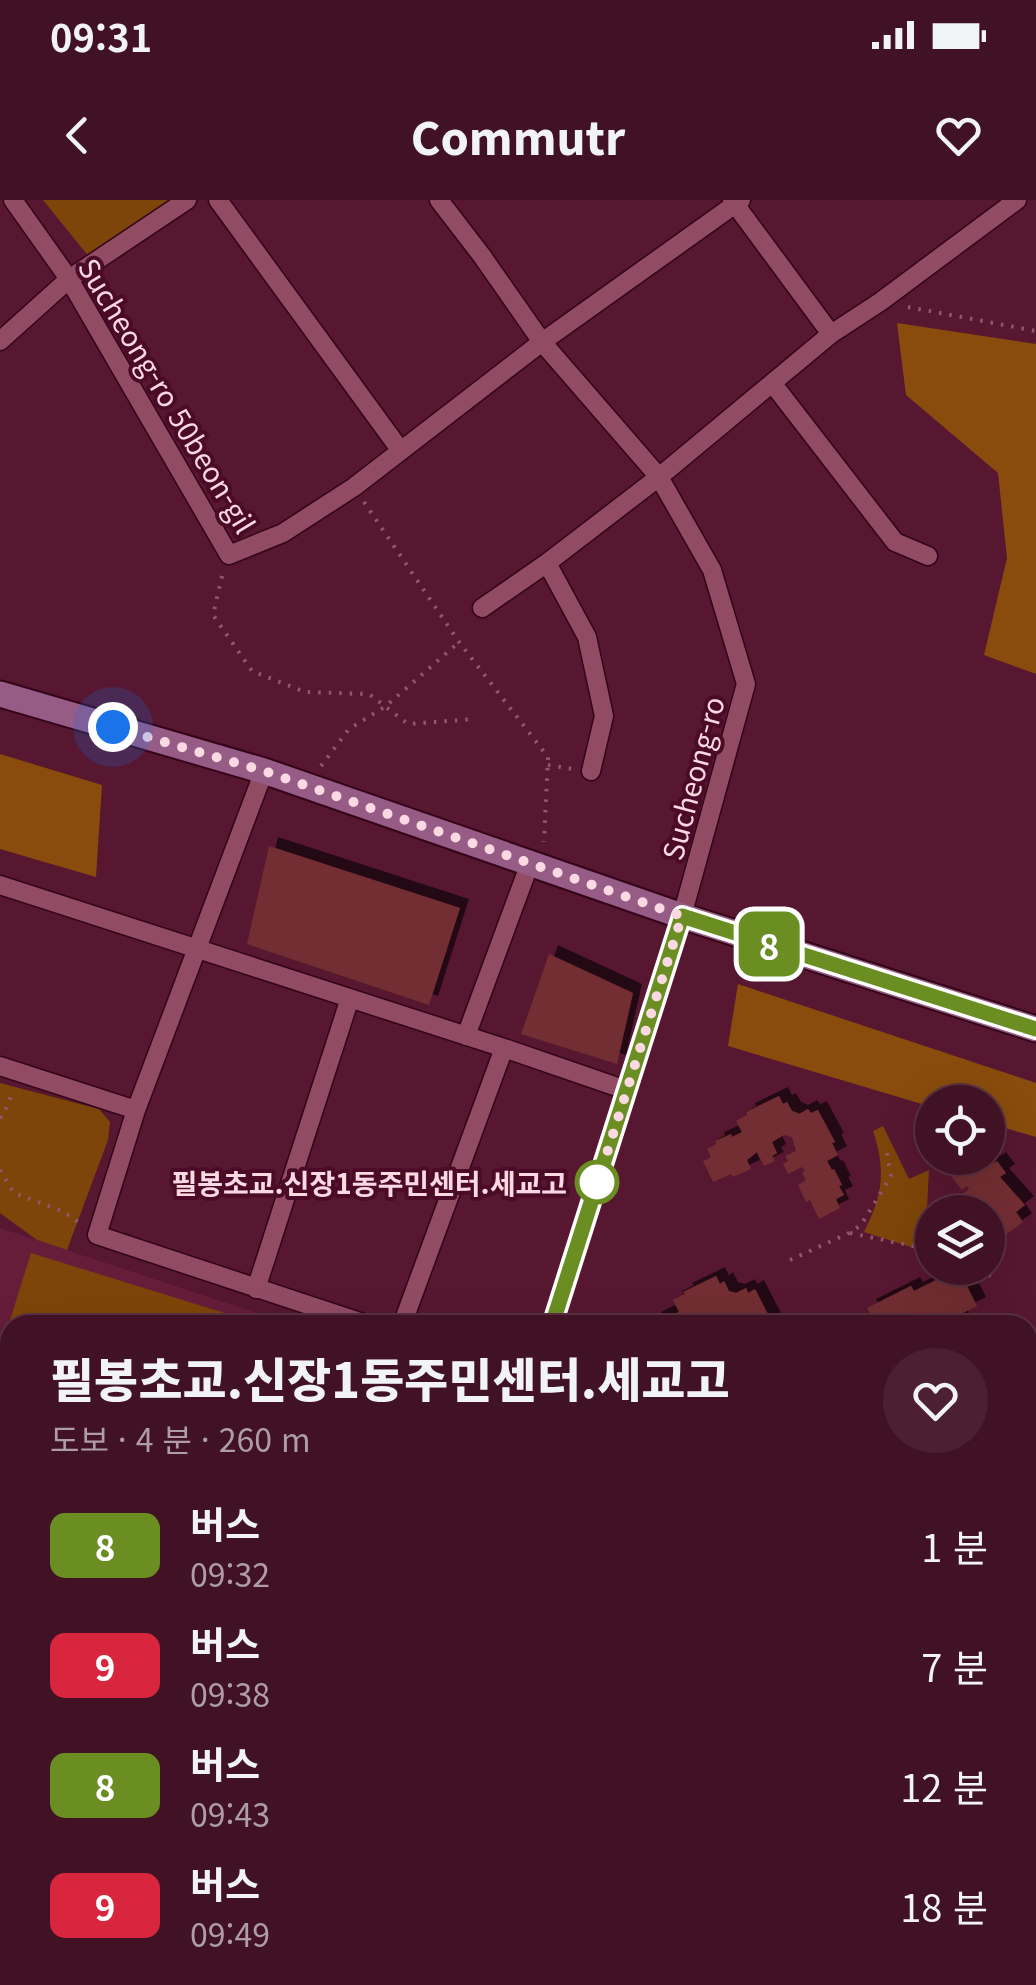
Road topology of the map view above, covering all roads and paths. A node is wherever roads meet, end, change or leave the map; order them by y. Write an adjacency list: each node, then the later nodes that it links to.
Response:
1 (13, 200): 7 (street, Sucheong-ro 50beon-gil)
2 (188, 200): 7 (street)
3 (218, 200): 14 (street)
4 (439, 200): 12 (street, Sucheong-ro)
5 (1017, 200): 8 (street)
6 (736, 202): 10 (street); 12 (street, Sucheong-ro 50beon-gil)
7 (69, 279): 11 (street); 17 (street, Sucheong-ro 50beon-gil)
8 (880, 302): 9 (path); 10 (street)
9 (1036, 331)
10 (831, 334): 13 (street)
11 (0, 341)
12 (542, 342): 14 (street, Sucheong-ro 50beon-gil); 15 (street, Sucheong-ro)
13 (772, 384): 15 (street); 18 (street)
14 (401, 450): 16 (street, Sucheong-ro 50beon-gil)
15 (658, 477): 19 (street); 30 (street, Sucheong-ro)
16 (354, 487): 17 (street, Sucheong-ro 50beon-gil); 21 (path)
17 (229, 556): 23 (path)
18 (928, 556)
19 (547, 563): 20 (street); 26 (street)
20 (482, 608)
21 (459, 642): 23 (path); 28 (path)
22 (0, 694): 25 (street)
23 (386, 706): 24 (path); 27 (path)
24 (474, 719)
25 (264, 771): 27 (street); 31 (street)
26 (591, 772)
27 (306, 785): 28 (street)
28 (536, 865): 30 (street); 34 (street)
29 (0, 885): 31 (street)
30 (682, 916): 33 (street); 38 (street, Sucheong-ro)
31 (198, 949): 32 (street); 39 (street)
32 (350, 998): 34 (street); 47 (street)
33 (1036, 1030)
34 (466, 1036): 35 (street)
35 (504, 1048): 38 (street); 49 (street)
36 (0, 1066): 37 (street)
37 (20, 1071): 39 (street); 40 (path)
38 (626, 1090): 50 (street, Sucheong-ro)
39 (136, 1110): 44 (street)
40 (0, 1118)
41 (886, 1148): 43 (path)
42 (0, 1170): 44 (path)
43 (849, 1233): 45 (path); 46 (path)
44 (97, 1236): 47 (street)
45 (915, 1247)
46 (790, 1260)
47 (256, 1289): 48 (street)
48 (338, 1315)
49 (406, 1315)
50 (555, 1315)

